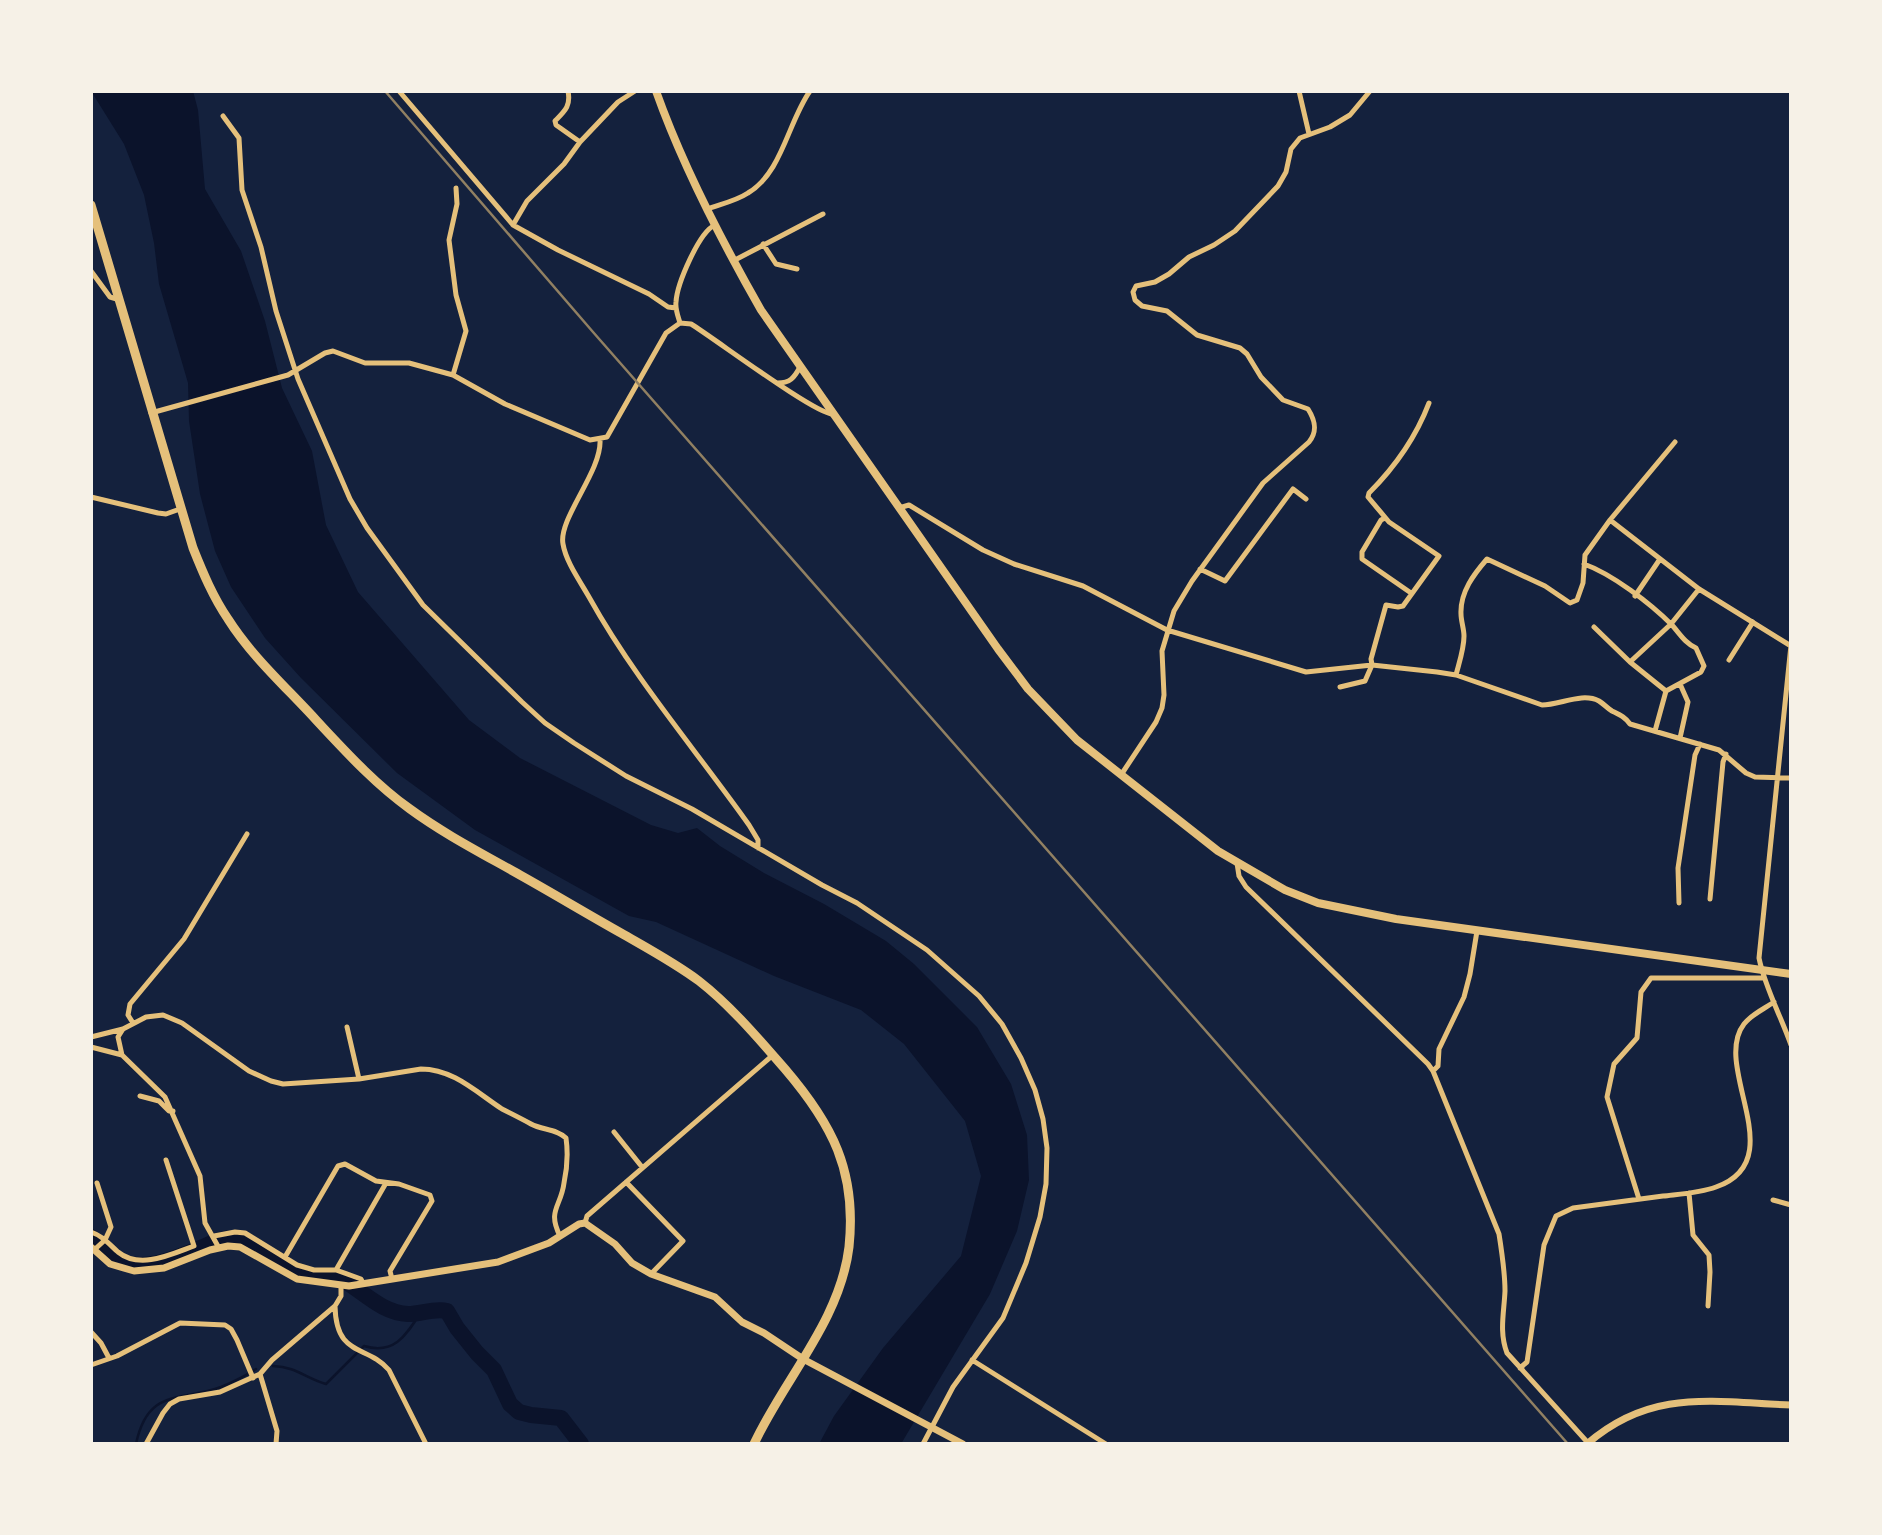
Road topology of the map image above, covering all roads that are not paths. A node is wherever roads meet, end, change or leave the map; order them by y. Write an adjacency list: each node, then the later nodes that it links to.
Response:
1 (399, 91): 15 (street)
2 (568, 91): 10 (street)
3 (635, 91): 10 (street)
4 (656, 91): 13 (main road)
5 (810, 91): 13 (street)
6 (1299, 91): 9 (street)
7 (1370, 91): 9 (street)
8 (223, 116): 25 (street)
9 (1309, 134): 41 (street)
10 (580, 142): 15 (street)
11 (456, 188): 26 (street)
12 (91, 205): 21 (main road)
13 (707, 209): 16 (main road)
14 (823, 214): 17 (street)
15 (513, 225): 22 (street)
16 (715, 225): 18 (main road); 22 (street)
17 (763, 244): 18 (street); 19 (street)
18 (733, 261): 24 (main road)
19 (797, 269)
20 (91, 271): 21 (street)
21 (120, 301): 29 (main road)
22 (676, 308): 23 (street)
23 (680, 323): 27 (street); 31 (street)
24 (800, 368): 27 (street); 30 (main road)
25 (296, 372): 26 (street); 29 (street); 65 (street)
26 (453, 375): 31 (street)
27 (778, 383): 30 (street)
28 (1429, 403): 37 (street)
29 (151, 413): 36 (main road)
30 (833, 414): 35 (main road)
31 (600, 439): 65 (street)
32 (1675, 442): 38 (street)
33 (91, 497): 36 (street)
34 (1306, 499): 41 (street)
35 (899, 508): 48 (street); 61 (main road)
36 (180, 509): 80 (main road)
37 (1385, 518): 43 (street); 43 (street)
38 (1610, 520): 39 (street); 40 (street)
39 (1660, 559): 42 (street); 44 (street)
40 (1584, 564): 44 (street); 53 (street)
41 (1200, 569): 48 (street)
42 (1699, 589): 45 (street); 46 (street)
43 (1411, 593): 52 (street)
44 (1635, 596): 46 (street)
45 (1753, 622): 49 (street); 50 (street)
46 (1671, 624): 51 (street); 54 (street)
47 (1594, 627): 51 (street)
48 (1167, 630): 52 (street); 61 (street)
49 (1791, 646): 63 (street)
50 (1729, 660)
51 (1630, 662): 56 (street)
52 (1372, 665): 53 (street); 55 (street)
53 (1456, 675): 57 (street)
54 (1679, 684): 56 (street); 58 (street)
55 (1340, 687)
56 (1666, 691): 57 (street)
57 (1655, 731): 58 (street)
58 (1680, 738): 59 (street)
59 (1700, 744): 60 (street); 68 (street)
60 (1726, 754): 63 (street); 67 (street)
61 (1121, 775): 66 (main road)
62 (1791, 778): 63 (street)
63 (1778, 779): 70 (street)
64 (247, 834): 73 (street)
65 (758, 848): 114 (street)
66 (1237, 863): 69 (main road); 81 (street)
67 (1710, 899)
68 (1679, 903)
69 (1477, 931): 70 (main road); 81 (street)
70 (1763, 974): 71 (main road); 72 (street); 92 (street)
71 (1791, 974)
72 (1774, 1002): 77 (street); 91 (street)
73 (133, 1023): 75 (street); 82 (street)
74 (347, 1027): 82 (street)
75 (123, 1029): 76 (street); 79 (street)
76 (91, 1037)
77 (1791, 1045)
78 (91, 1047): 79 (street)
79 (122, 1055): 84 (street)
80 (773, 1055): 87 (street); 115 (main road)
81 (1433, 1071): 117 (street)
82 (359, 1079): 100 (street)
83 (140, 1096): 84 (street)
84 (173, 1111): 95 (street)
85 (614, 1132): 87 (street)
86 (166, 1160): 97 (street)
87 (642, 1167): 88 (street)
88 (626, 1182): 96 (street); 106 (street)
89 (97, 1183): 101 (street)
90 (386, 1183): 104 (street); 105 (street); 107 (street)
91 (1689, 1193): 92 (street); 111 (street)
92 (1639, 1199): 117 (street)
93 (1773, 1199): 94 (street)
94 (1791, 1205)
95 (205, 1223): 97 (street); 99 (street)
96 (585, 1223): 100 (street); 106 (street)
97 (189, 1229): 101 (street)
98 (91, 1232): 101 (street)
99 (214, 1236): 103 (street); 104 (street)
100 (560, 1236): 107 (street)
101 (105, 1240): 102 (street)
102 (92, 1248): 103 (street)
103 (219, 1248): 109 (street)
104 (285, 1257): 105 (street)
105 (336, 1270): 108 (street)
106 (651, 1274): 115 (street)
107 (392, 1279): 108 (street)
108 (363, 1283): 109 (street)
109 (341, 1286): 110 (street)
110 (335, 1306): 118 (street); 124 (street)
111 (1708, 1306)
112 (91, 1332): 113 (street)
113 (109, 1358): 116 (street); 119 (street)
114 (972, 1360): 121 (street); 128 (street)
115 (808, 1361): 121 (street); 125 (main road)
116 (91, 1365)
117 (1520, 1368): 129 (street)
118 (260, 1374): 119 (street); 123 (street)
119 (253, 1378): 122 (street)
120 (1791, 1405): 129 (street)
121 (933, 1429): 126 (street); 127 (street)
122 (146, 1444)
123 (276, 1444)
124 (426, 1444)
125 (754, 1444)
126 (923, 1444)
127 (963, 1444)
128 (1106, 1444)
129 (1588, 1444)

